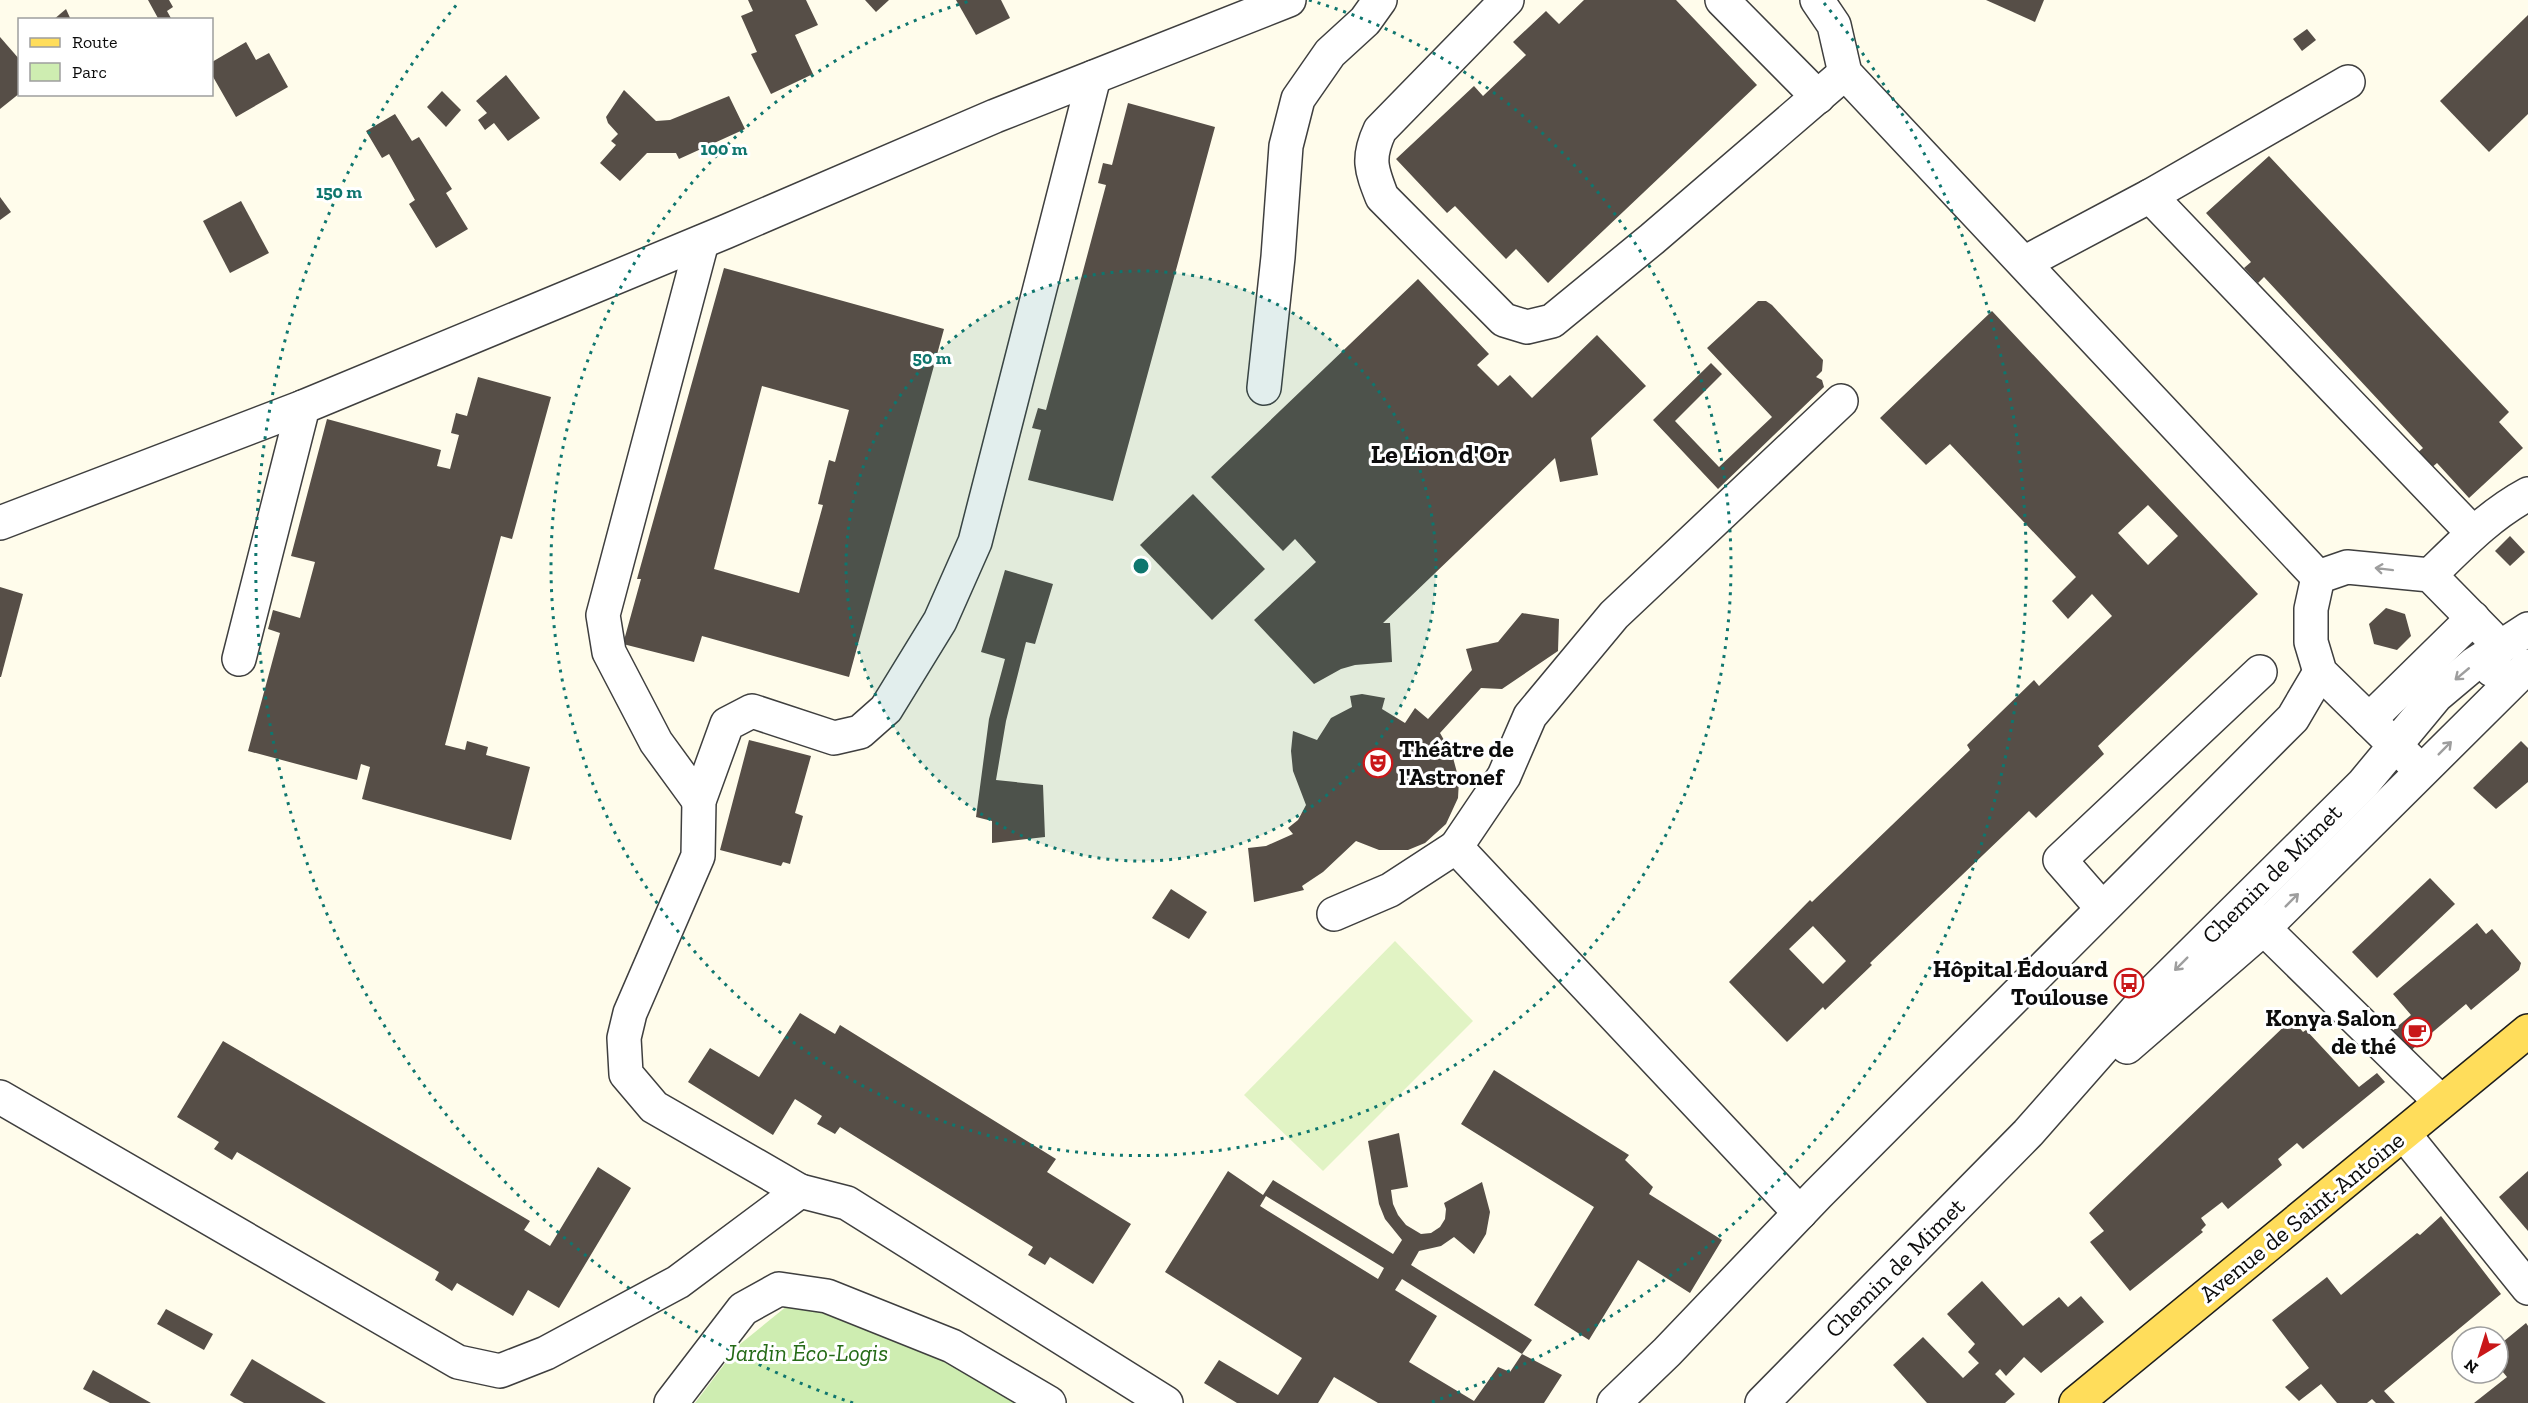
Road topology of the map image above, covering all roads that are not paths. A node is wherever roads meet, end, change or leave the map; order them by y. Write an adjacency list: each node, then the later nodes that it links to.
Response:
1 (1289, 0): 7 (street)
2 (1380, 0): 13 (street)
3 (1507, 0): 9 (street)
4 (1722, 0): 9 (street)
5 (1829, 8): 6 (street)
6 (1845, 73): 9 (street); 12 (street)
7 (1094, 77): 11 (street); 32 (street)
8 (2348, 82): 10 (street)
9 (1818, 97)
10 (2150, 196): 12 (street); 18 (street)
11 (702, 242): 15 (street); 32 (street)
12 (2024, 263): 20 (street)
13 (1264, 388)
14 (1842, 401): 33 (street)
15 (303, 406): 17 (street); 24 (street)
16 (2528, 494): 18 (street)
17 (0, 523)
18 (2473, 533): 19 (street)
19 (2430, 575): 20 (street, one-way to 20); 21 (street)
20 (2318, 577): 27 (street)
21 (2473, 618): 23 (street); 28 (street)
22 (2528, 629): 23 (street, Chemin de Mimet)
23 (2496, 650): 29 (street); 30 (street, Chemin de Mimet, one-way to 30)
24 (239, 659)
25 (2528, 666): 29 (street, Chemin de Mimet)
26 (2260, 672): 35 (street)
27 (2320, 672): 28 (street); 35 (street)
28 (2369, 720): 30 (street)
29 (2470, 724): 31 (street, Chemin de Mimet, one-way to 29)
30 (2394, 745): 31 (street); 34 (street, Chemin de Mimet)
31 (2421, 772): 37 (street, Chemin de Mimet, one-way to 31)
32 (699, 801): 43 (street)
33 (1456, 847): 36 (street); 44 (street)
34 (2239, 905): 37 (street); 41 (street, Chemin de Mimet, one-way to 41)
35 (2102, 909): 44 (street)
36 (1334, 914)
37 (2263, 928): 40 (street); 41 (street, Chemin de Mimet)
38 (2528, 1031): 40 (main road, Avenue de Saint-Antoine)
39 (0, 1097): 43 (street)
40 (2441, 1102): 42 (main road, Avenue de Saint-Antoine)
41 (2028, 1133): 50 (street, Chemin de Mimet)
42 (2404, 1134): 45 (street); 51 (main road, Avenue de Saint-Antoine)
43 (800, 1191): 48 (street)
44 (1800, 1213): 49 (street)
45 (2528, 1288)
46 (671, 1403): 47 (street)
47 (1049, 1403)
48 (1166, 1403)
49 (1614, 1403)
50 (1762, 1403)
51 (2076, 1403)

